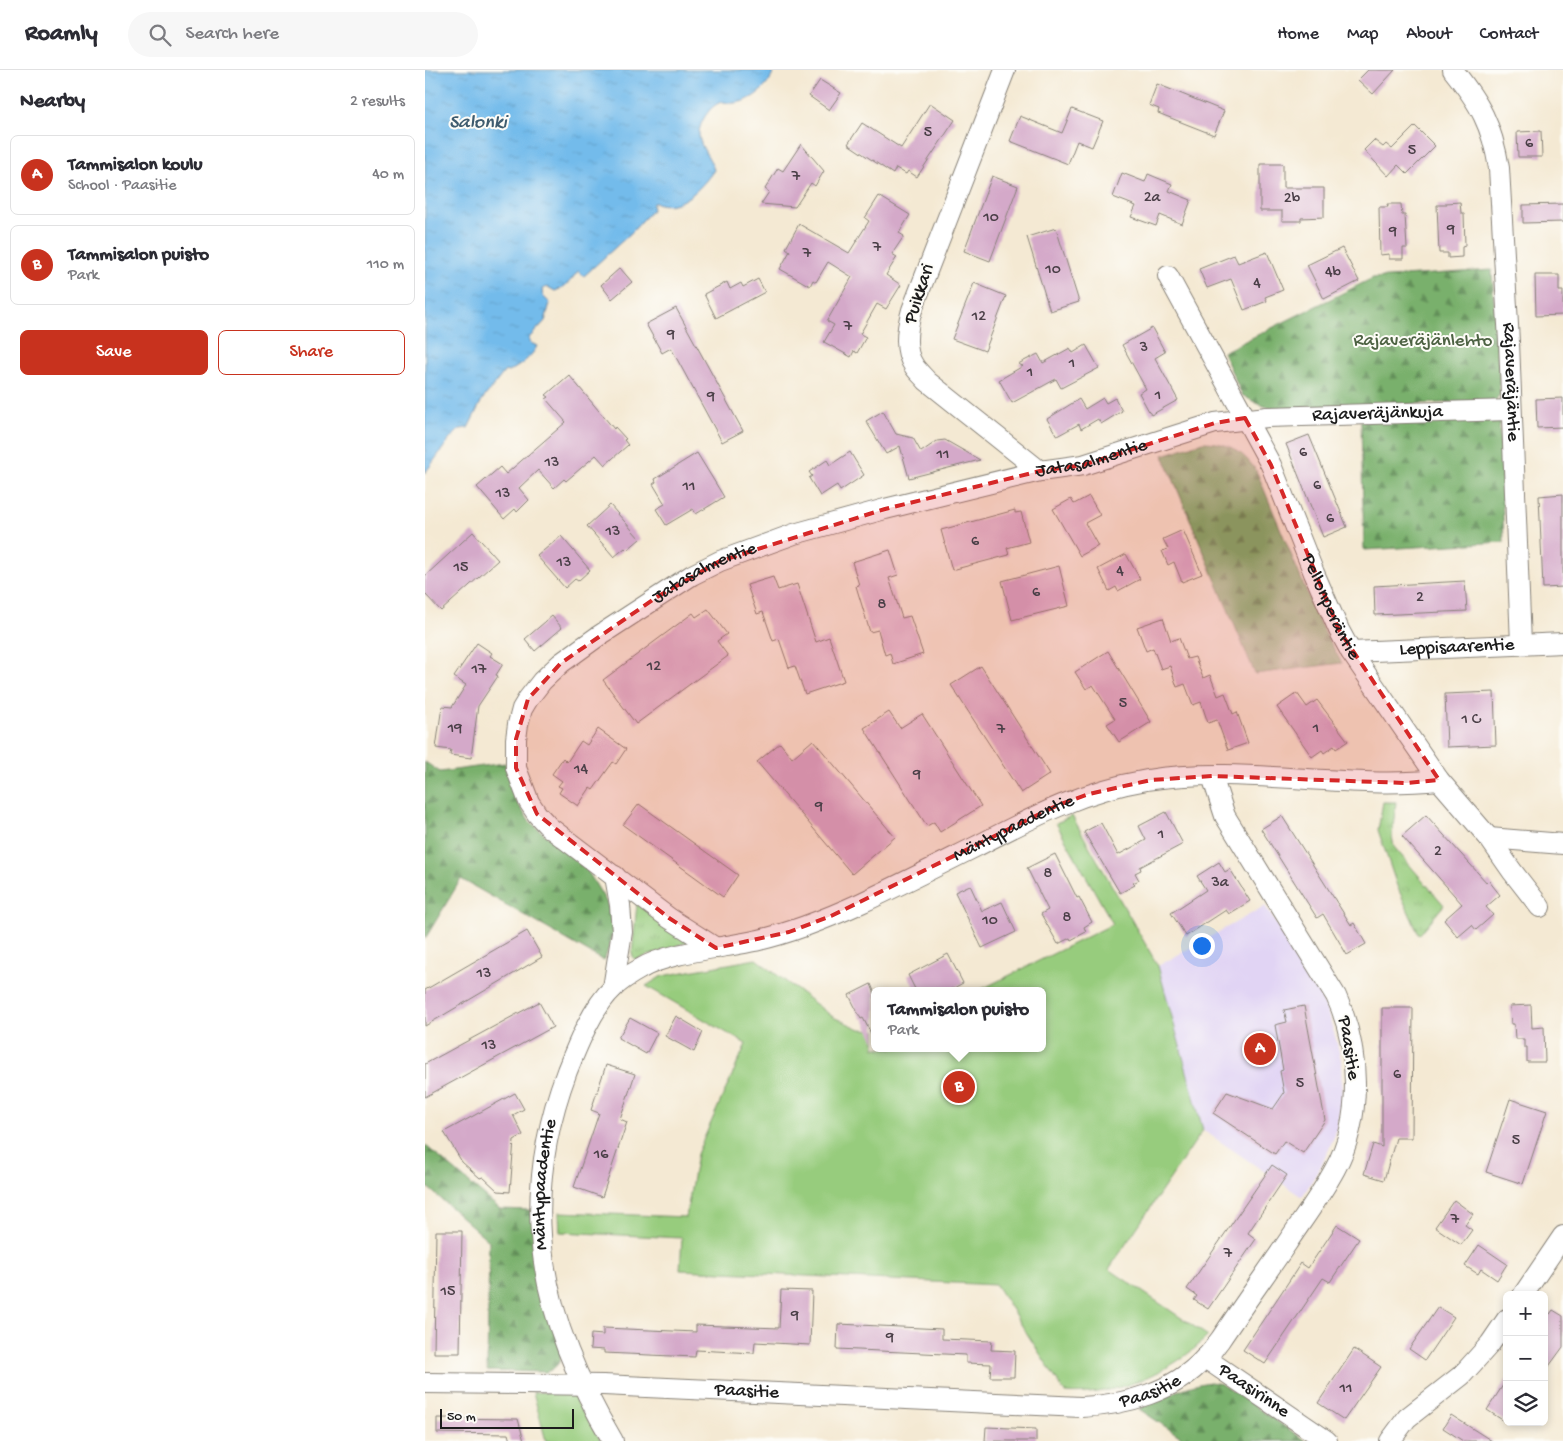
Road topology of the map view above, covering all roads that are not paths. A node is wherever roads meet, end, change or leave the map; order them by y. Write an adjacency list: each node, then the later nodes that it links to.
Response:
1 (1005, 70): 6 (street, Puikkari)
2 (1453, 70): 4 (street, Rajaveräjäntie)
3 (1168, 276): 5 (street, Pellonperäntie)
4 (1511, 410): 5 (street, Rajaveräjänkuja); 8 (street, Rajaveräjäntie)
5 (1245, 418): 6 (street, Jatasalmentie); 9 (street, Pellonperäntie)
6 (1040, 471): 14 (street, Jatasalmentie)
7 (1563, 642): 8 (street, Leppisaarentie)
8 (1521, 644): 9 (street, Leppisaarentie)
9 (1351, 652): 11 (street, Pellonperäntie)
10 (1212, 776): 11 (street, Mäntypaadentie); 16 (street, Mäntypaadentie); 21 (street, Paasitie)
11 (1439, 780): 12 (street, Pellonperäntie)
12 (1489, 838): 13 (street); 15 (street, Pellonperäntie)
13 (1563, 844)
14 (615, 876): 16 (street, Jatasalmentie); 17 (street, Mäntypaadentie)
15 (1540, 906)
16 (716, 948): 17 (street, Mäntypaadentie)
17 (613, 988): 23 (street, Mäntypaadentie)
18 (1563, 1236): 19 (street)
19 (1526, 1291)
20 (1503, 1325): 26 (street)
21 (1205, 1358): 23 (street, Paasitie); 25 (street, Paasirinne)
22 (425, 1383): 23 (street, Paasitie)
23 (582, 1385): 24 (street, Mäntypaadentie)
24 (613, 1441)
25 (1327, 1441)
26 (1390, 1441)

